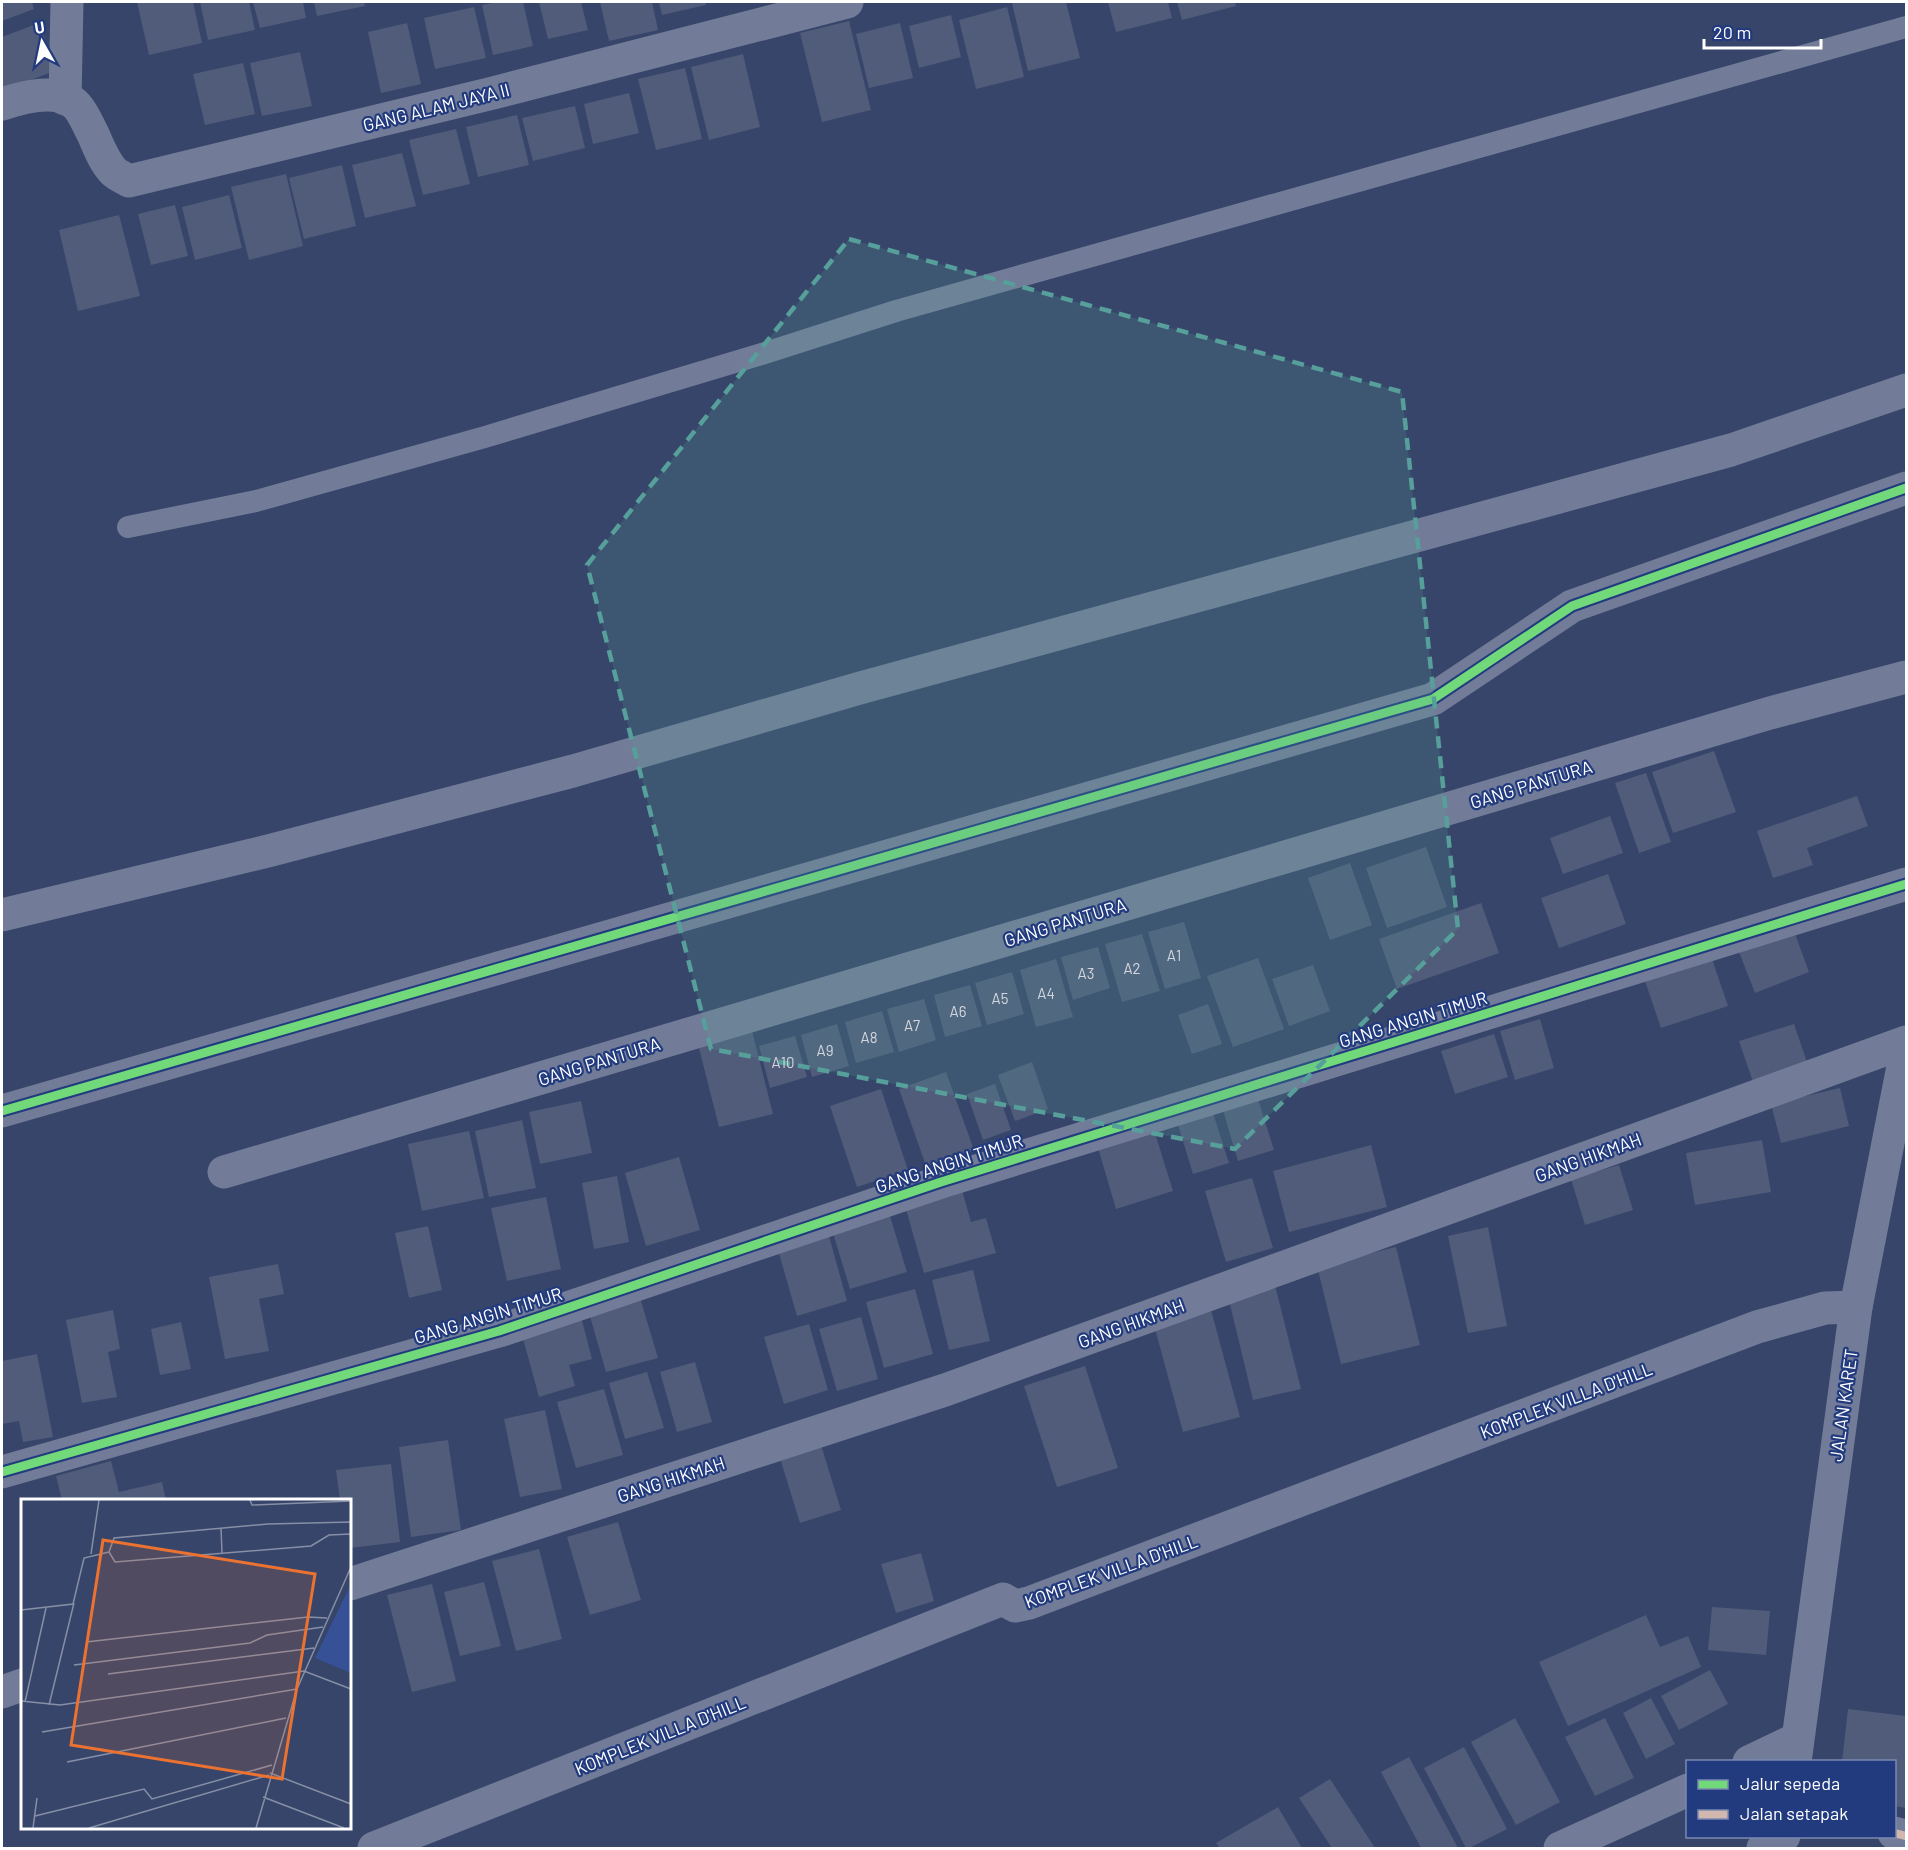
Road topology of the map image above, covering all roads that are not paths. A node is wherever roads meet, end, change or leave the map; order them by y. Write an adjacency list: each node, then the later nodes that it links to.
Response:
1 (67, 2): 4 (street)
2 (847, 2): 4 (street, GANG ALAM JAYA II)
3 (1906, 27): 8 (lane)
4 (64, 99): 5 (street)
5 (2, 104)
6 (1906, 390): 11 (street)
7 (1906, 488): 14 (street)
8 (128, 527)
9 (1906, 677): 15 (street, GANG PANTURA)
10 (1906, 884): 17 (street, GANG ANGIN TIMUR)
11 (2, 915)
12 (1906, 1042): 18 (street, GANG HIKMAH)
13 (1906, 1051): 16 (street, JALAN KARET)
14 (2, 1111)
15 (224, 1172)
16 (1856, 1307): 21 (street, JALAN KARET); 25 (street, KOMPLEK VILLA D'HILL)
17 (2, 1472)
18 (351, 1584)
19 (21, 1685): 20 (street)
20 (2, 1692)
21 (1796, 1750): 22 (street)
22 (1753, 1760)
23 (1686, 1791): 26 (street)
24 (1780, 1838): 27 (street)
25 (374, 1848)
26 (1560, 1848)
27 (1762, 1848)

